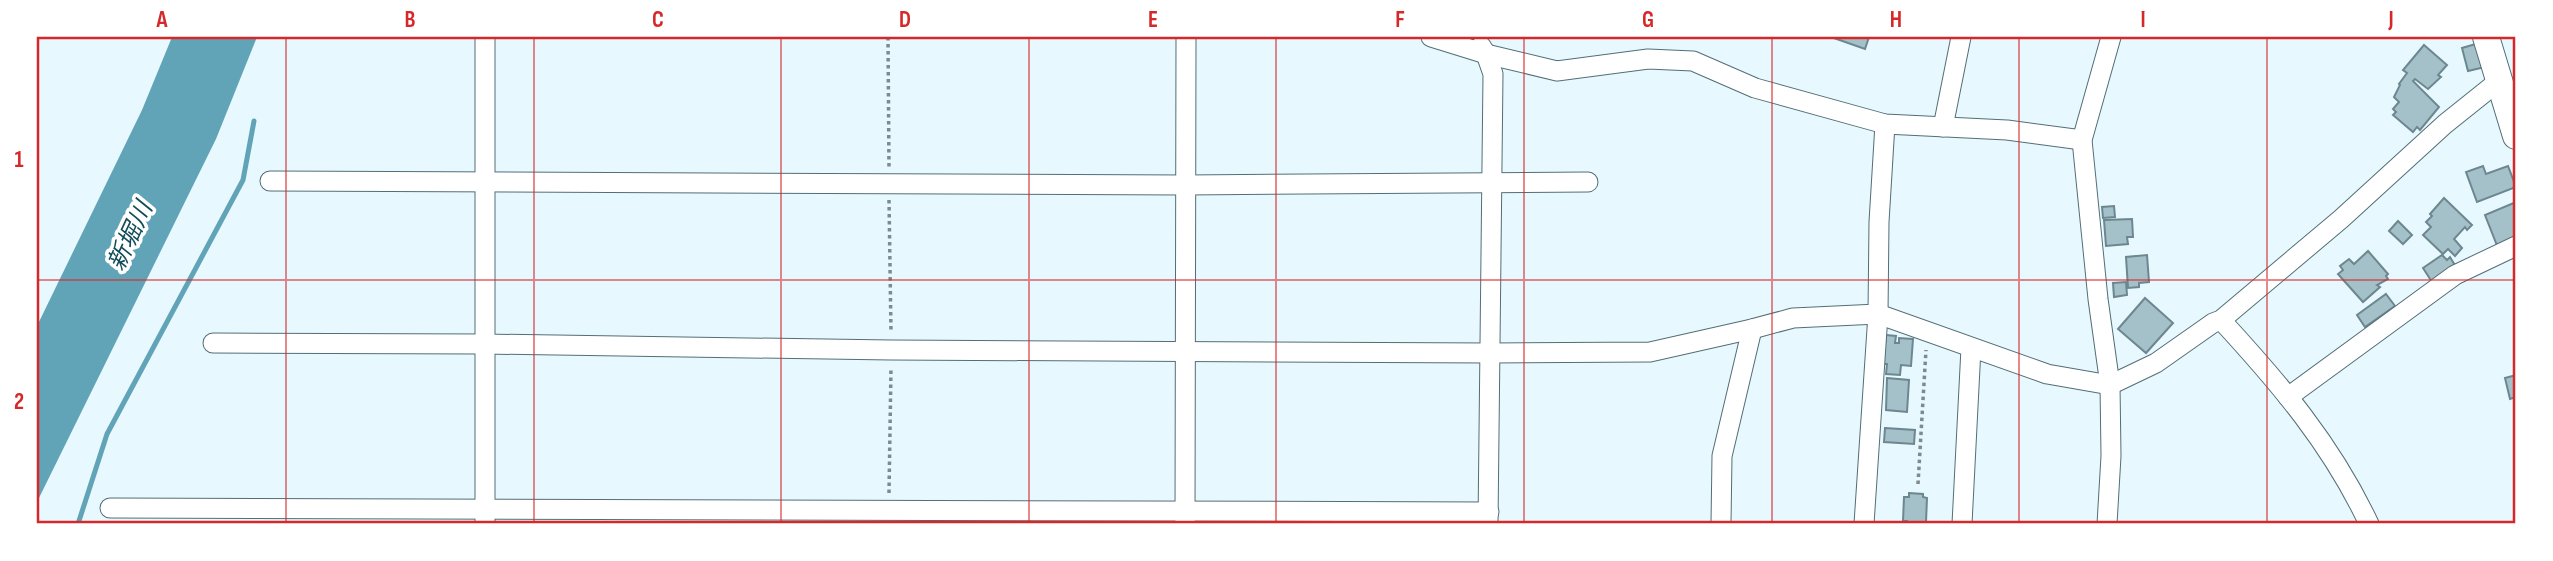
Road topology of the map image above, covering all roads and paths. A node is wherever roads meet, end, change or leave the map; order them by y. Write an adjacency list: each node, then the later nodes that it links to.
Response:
1 (485, 37): 17 (street)
2 (888, 37): 18 (path)
3 (1186, 37): 20 (street)
4 (1431, 37): 9 (street)
5 (1475, 37): 9 (street)
6 (1961, 37): 12 (street)
7 (2111, 37): 14 (street)
8 (2486, 37): 10 (main road)
9 (1486, 54): 11 (street); 19 (street)
10 (2500, 80): 13 (main road); 23 (street)
11 (1885, 124): 12 (street); 22 (street)
12 (1942, 127): 14 (street)
13 (2516, 136)
14 (2082, 140): 32 (street)
15 (270, 181): 17 (street)
16 (1588, 182): 19 (street)
17 (484, 183): 18 (street); 27 (street)
18 (889, 184): 20 (street); 29 (path)
19 (1493, 184): 20 (street); 31 (street)
20 (1186, 185): 30 (street)
21 (2516, 246): 33 (street)
22 (1878, 314): 24 (street); 25 (street); 41 (street)
23 (2221, 320): 32 (street); 33 (street)
24 (1752, 329): 31 (street); 40 (street)
25 (1927, 332): 28 (street); 34 (path)
26 (213, 343): 27 (street)
27 (484, 344): 29 (street); 37 (street)
28 (1971, 348): 32 (street); 42 (street)
29 (891, 350): 30 (street); 36 (path)
30 (1186, 352): 31 (street); 38 (street)
31 (1492, 353): 39 (street)
32 (2110, 385): 43 (street)
33 (2288, 397): 44 (street)
34 (1918, 484)
35 (110, 508): 37 (street)
36 (888, 509): 37 (street); 38 (street)
37 (484, 516)
38 (1185, 518): 39 (street)
39 (1488, 518)
40 (1721, 524)
41 (1864, 524)
42 (1962, 524)
43 (2107, 524)
44 (2369, 524)

